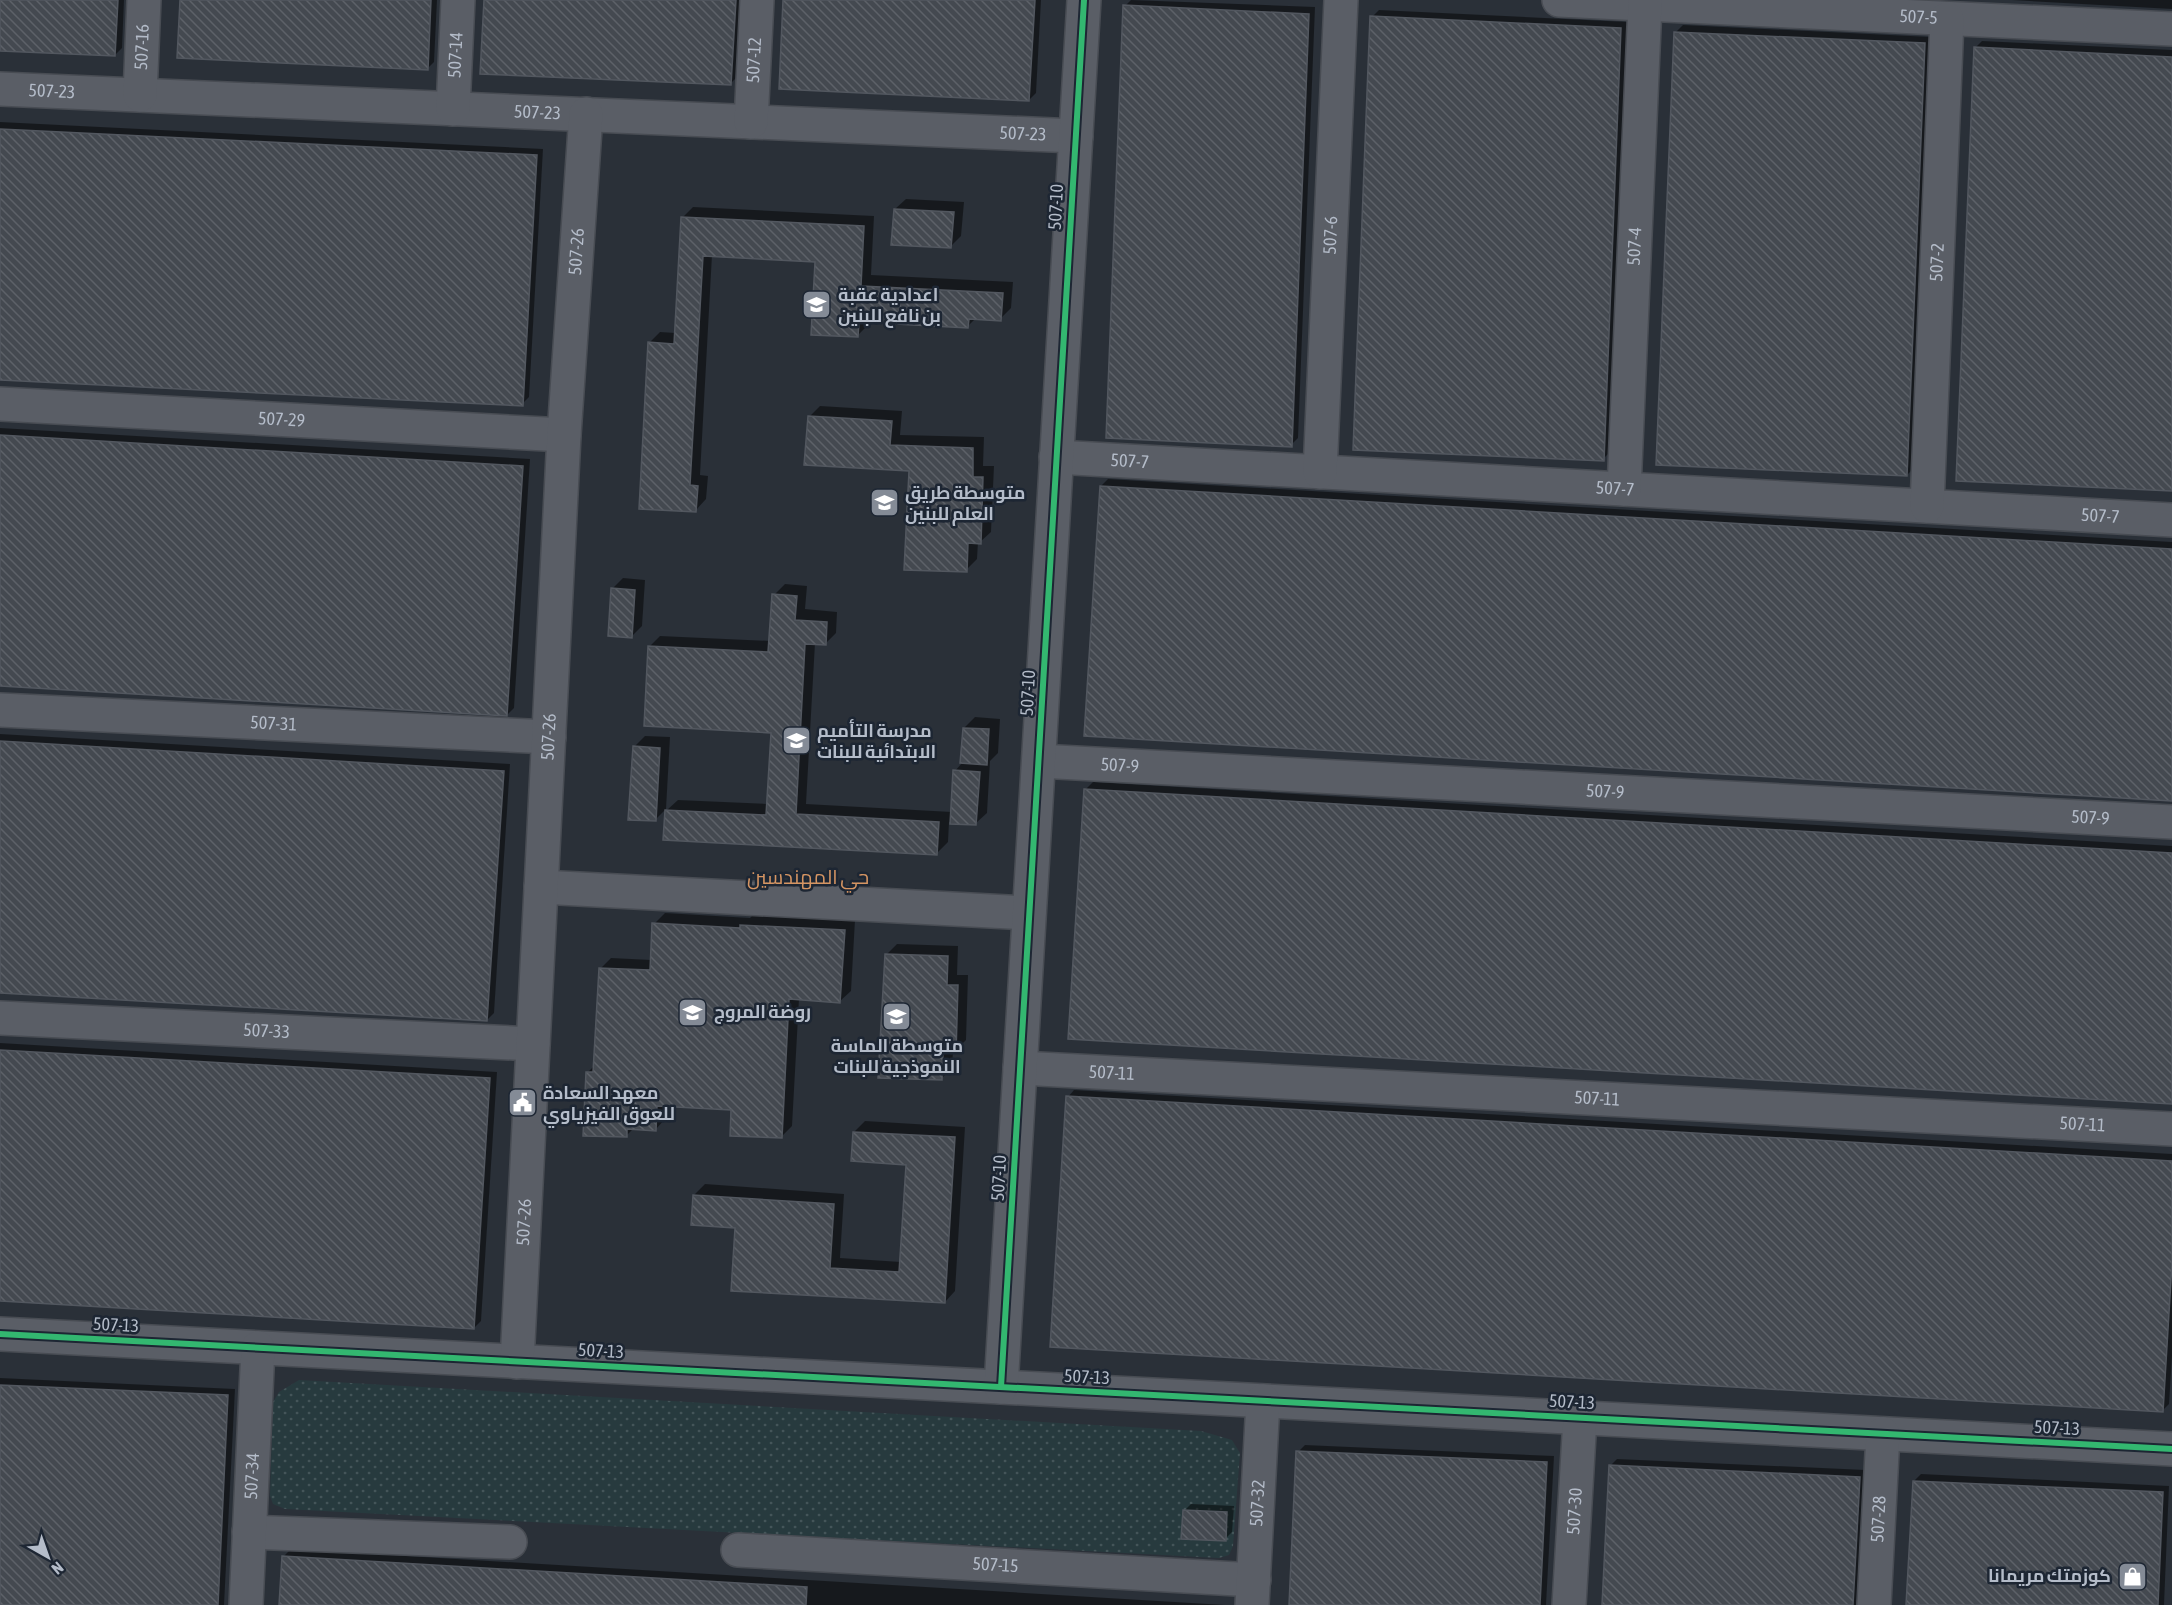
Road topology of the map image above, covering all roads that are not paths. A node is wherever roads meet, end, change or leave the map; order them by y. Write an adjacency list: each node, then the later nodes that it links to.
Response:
1 (144, 0): 11 (street, 507-16)
2 (458, 0): 12 (street, 507-14)
3 (757, 0): 14 (street, 507-12)
4 (1084, 0): 15 (street, 507-10)
5 (1341, 0): 19 (street, 507-6)
6 (1559, 0): 7 (street, 507-5)
7 (1645, 4): 8 (street, 507-5); 20 (street, 507-4)
8 (1947, 19): 9 (street, 507-5); 21 (street, 507-2)
9 (2172, 29)
10 (0, 88): 11 (street, 507-23)
11 (140, 95): 12 (street, 507-23)
12 (453, 109): 13 (street, 507-23)
13 (586, 114): 14 (street, 507-23); 17 (street, 507-26)
14 (751, 122): 15 (street, 507-23)
15 (1076, 136): 18 (street, 507-10)
16 (0, 404): 17 (street, 507-29)
17 (564, 435): 24 (street, 507-26)
18 (1056, 457): 19 (street, 507-7); 25 (street, 507-10)
19 (1320, 472): 20 (street, 507-7)
20 (1624, 489): 21 (street, 507-7)
21 (1928, 506): 22 (street, 507-7)
22 (2172, 520)
23 (0, 710): 24 (street, 507-31)
24 (549, 737): 27 (street, 507-26)
25 (1039, 761): 26 (street, 507-9); 28 (street, 507-10)
26 (2172, 822)
27 (541, 886): 28 (street); 30 (street, 507-26)
28 (1029, 913): 31 (street, 507-10)
29 (0, 1018): 30 (street, 507-33)
30 (533, 1044): 35 (street, 507-26)
31 (1020, 1068): 32 (street, 507-11); 36 (street, 507-10)
32 (2172, 1129)
33 (0, 1334): 34 (street, 507-13)
34 (258, 1348): 35 (street, 507-13); 41 (street, 507-34)
35 (516, 1362): 36 (street, 507-13)
36 (1001, 1387): 37 (street, 507-13)
37 (1263, 1401): 38 (street, 507-13); 44 (street, 507-32)
38 (1580, 1418): 39 (street, 507-13); 46 (street, 507-30)
39 (1883, 1434): 40 (street, 507-13); 47 (street, 507-28)
40 (2172, 1449)
41 (249, 1532): 42 (street); 45 (street, 507-34)
42 (510, 1542)
43 (738, 1550): 44 (street, 507-15)
44 (1253, 1593)
45 (246, 1605)
46 (1569, 1605)
47 (1874, 1605)

